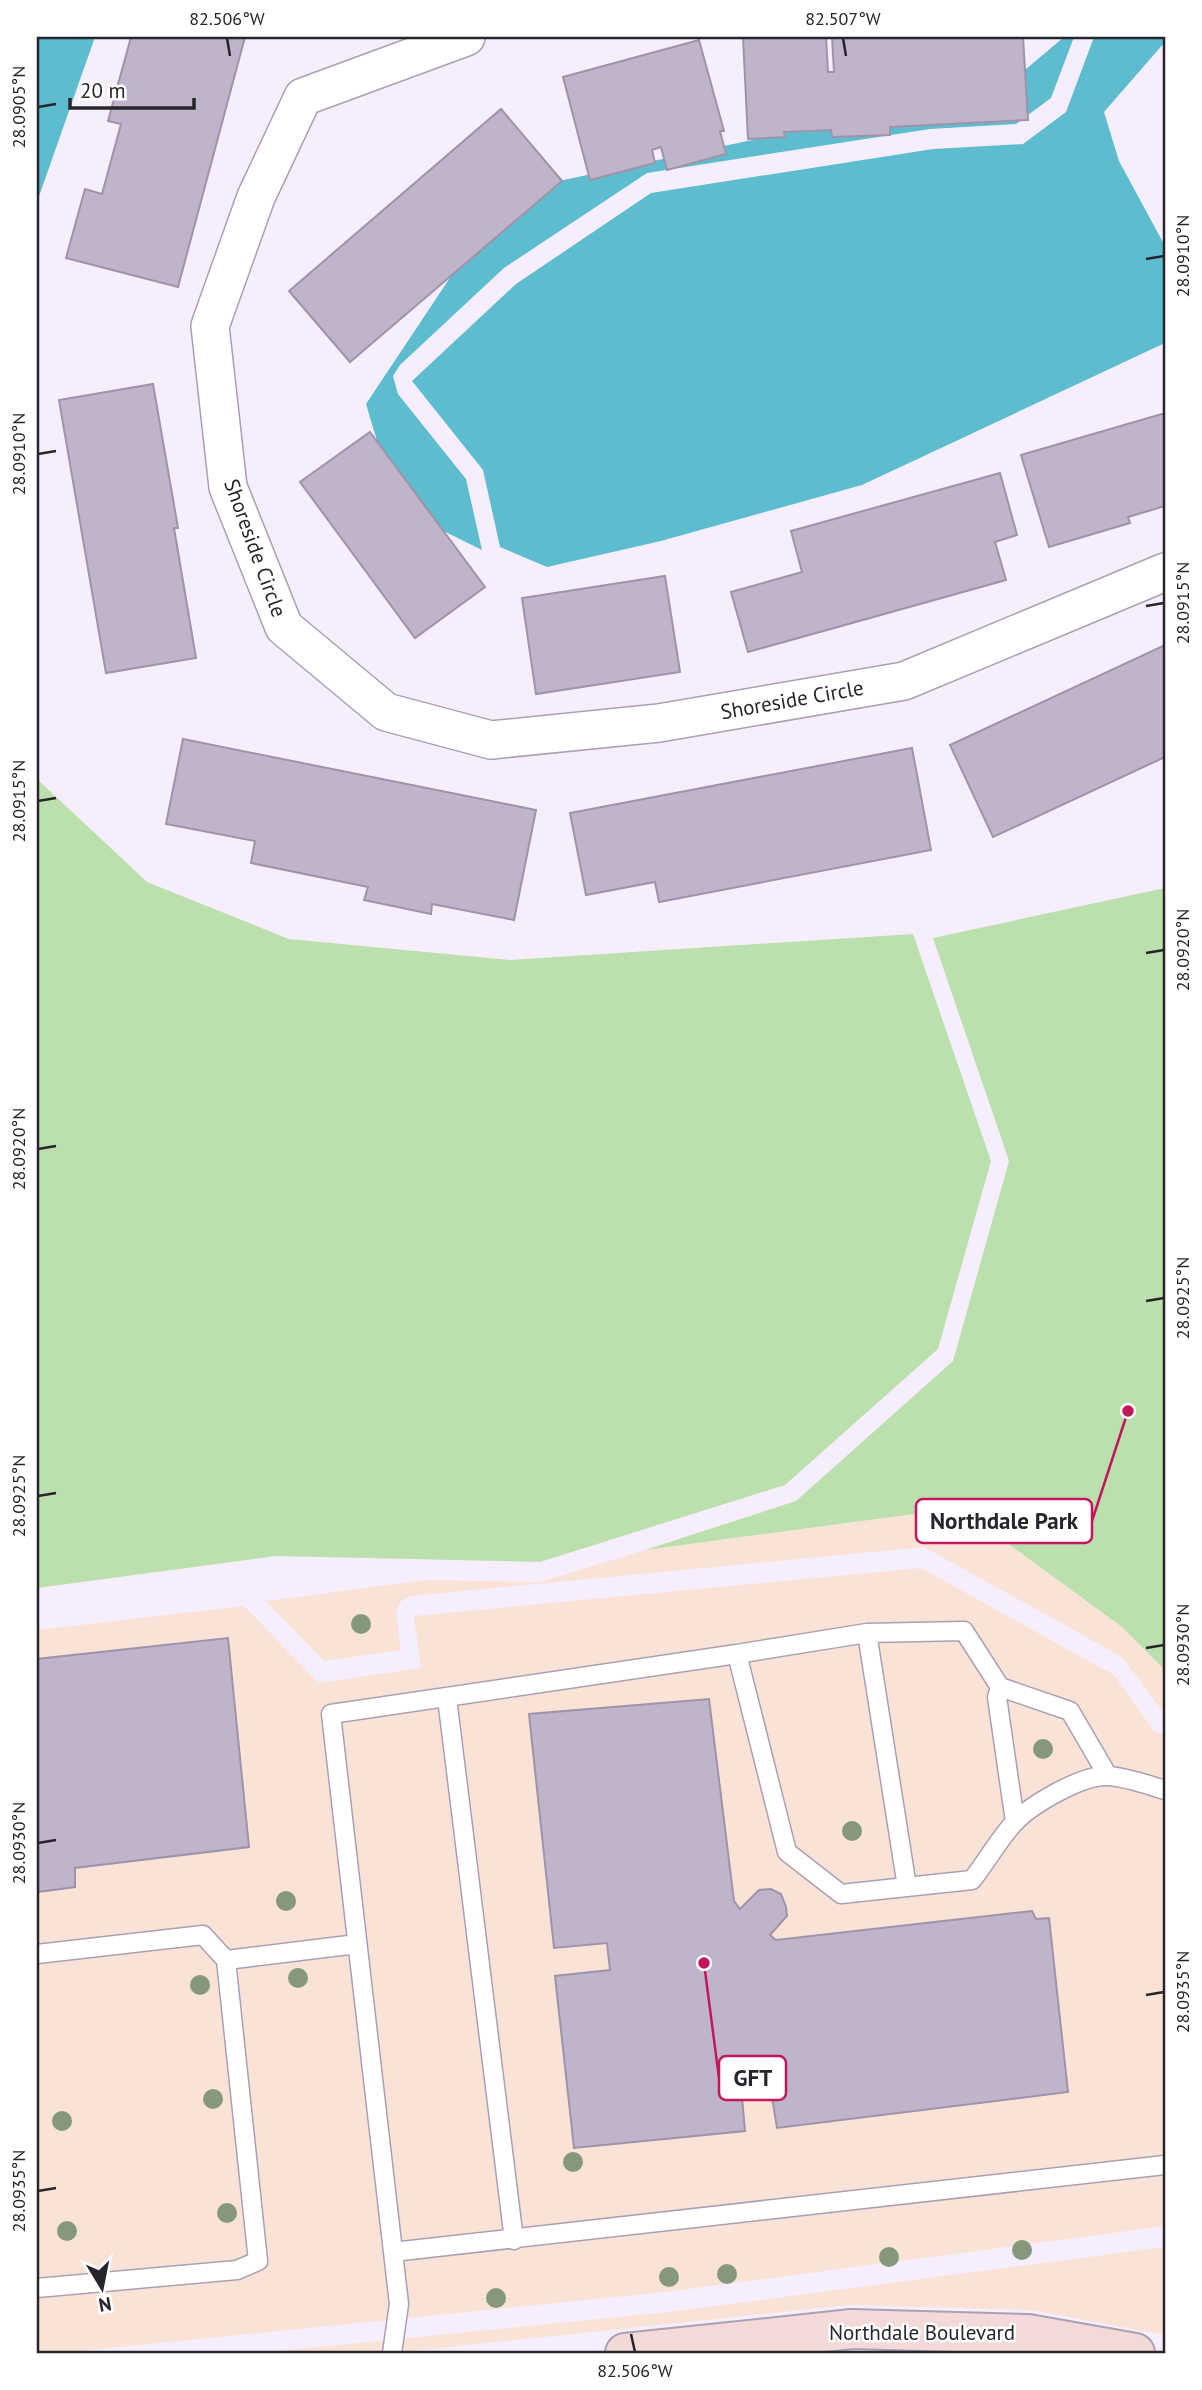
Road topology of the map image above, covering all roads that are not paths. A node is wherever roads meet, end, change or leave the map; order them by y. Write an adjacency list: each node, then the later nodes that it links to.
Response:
1 (466, 37): 2 (street, Shoreside Circle)
2 (1165, 572)
3 (867, 1633): 4 (lane); 5 (lane); 10 (lane)
4 (737, 1654): 6 (lane); 10 (lane)
5 (1000, 1687): 7 (lane); 9 (lane)
6 (447, 1699): 11 (lane); 15 (lane)
7 (1108, 1776): 8 (lane); 9 (lane)
8 (1165, 1790)
9 (1015, 1822): 10 (lane)
10 (907, 1887)
11 (357, 1944): 13 (lane); 16 (lane)
12 (37, 1954): 13 (lane)
13 (226, 1960): 17 (lane)
14 (1165, 2165): 15 (lane)
15 (514, 2240): 16 (lane)
16 (393, 2252): 18 (lane)
17 (37, 2288)
18 (392, 2353)
19 (625, 2353): 20 (street, Northdale Boulevard)
20 (1135, 2353)

